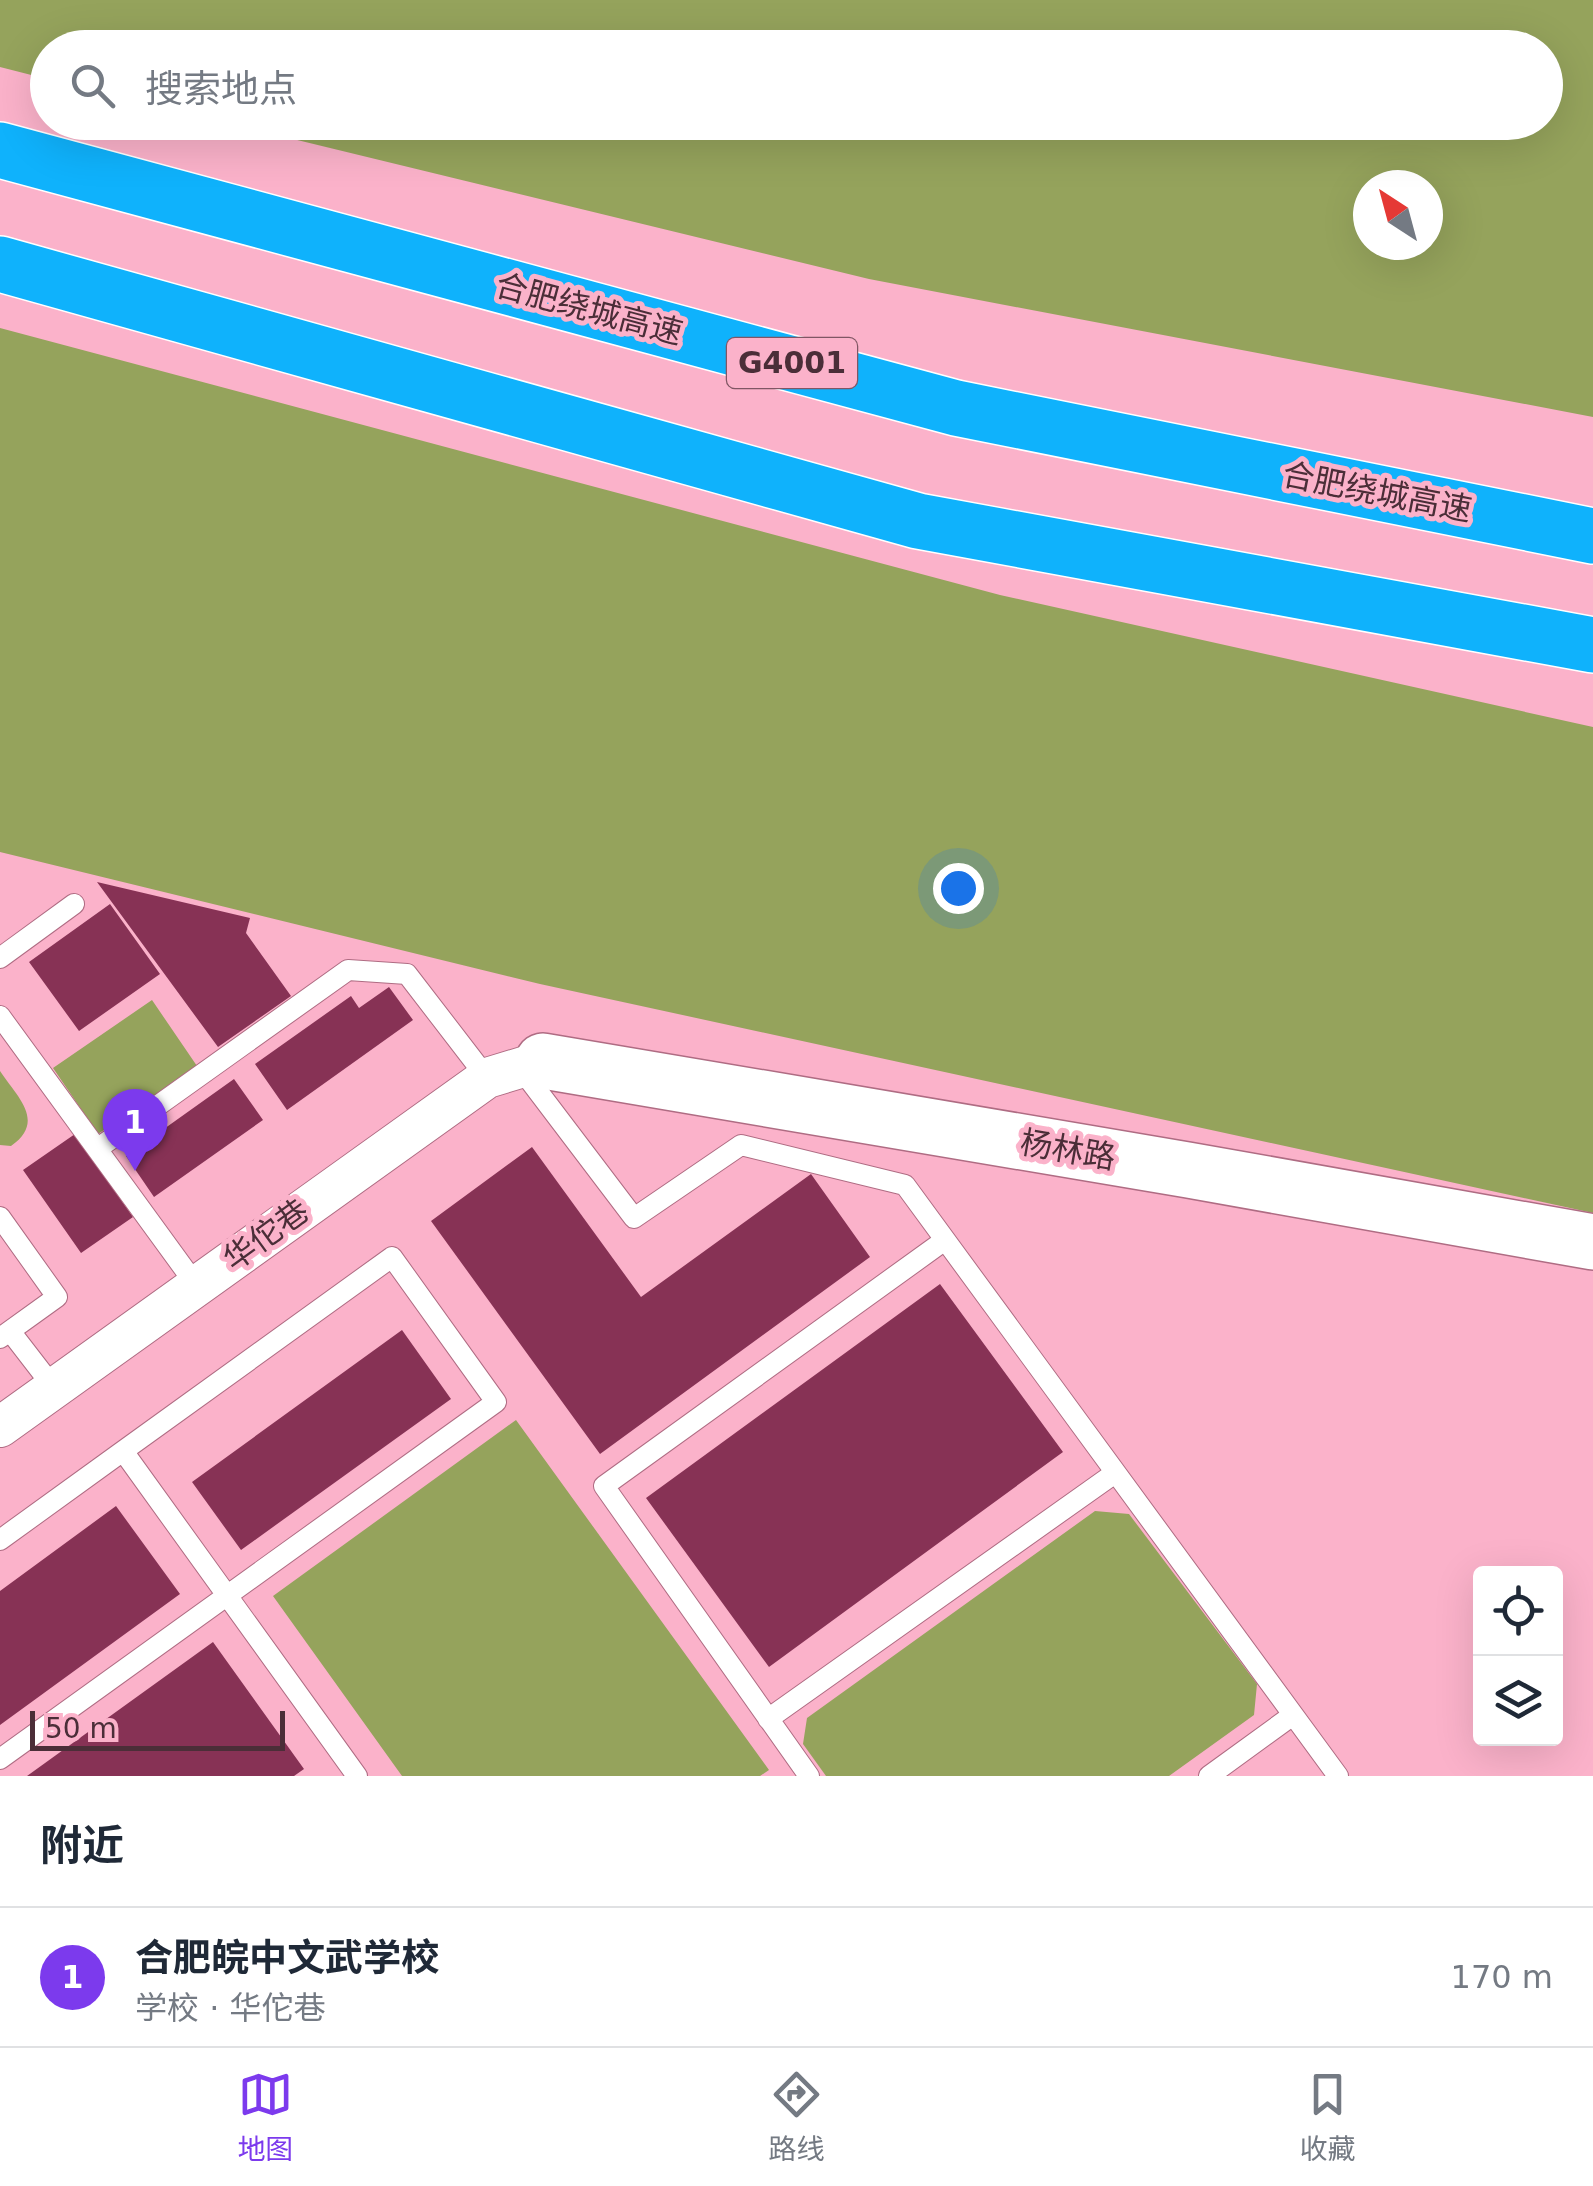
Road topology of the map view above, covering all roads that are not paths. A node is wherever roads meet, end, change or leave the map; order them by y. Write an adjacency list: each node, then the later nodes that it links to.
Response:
1 (0, 150): 3 (highway, 合肥绕城高速 / G4001)
2 (0, 264): 4 (highway)
3 (1593, 536)
4 (1593, 645)
5 (74, 904): 6 (lane)
6 (0, 958)
7 (0, 1016): 9 (lane)
8 (517, 1070): 9 (lane); 11 (lane); 12 (street, 杨林路); 13 (street, 华佗巷)
9 (97, 1150): 13 (lane)
10 (0, 1217): 14 (lane)
11 (945, 1240): 18 (lane); 22 (lane)
12 (1593, 1242)
13 (196, 1286): 15 (street, 华佗巷)
14 (5, 1335): 15 (lane)
15 (54, 1388): 16 (street, 华佗巷)
16 (0, 1427)
17 (122, 1452): 19 (lane); 20 (lane); 20 (lane)
18 (1115, 1472): 21 (lane); 22 (lane)
19 (0, 1540)
20 (226, 1596): 23 (lane); 24 (lane)
21 (1294, 1716): 26 (lane); 27 (lane)
22 (768, 1719): 25 (lane)
23 (0, 1759)
24 (353, 1775)
25 (810, 1776)
26 (1209, 1776)
27 (1338, 1776)

